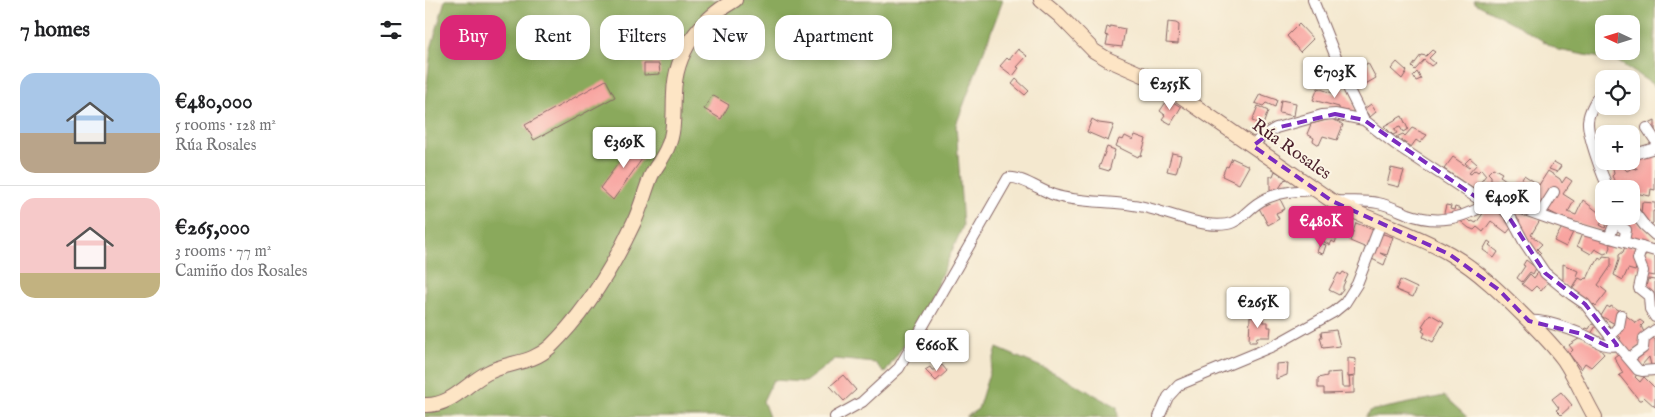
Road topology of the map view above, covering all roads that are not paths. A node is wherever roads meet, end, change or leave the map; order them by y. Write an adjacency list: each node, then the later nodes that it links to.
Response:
1 (735, 0): 33 (street)
2 (1041, 0): 8 (street, Rúa Rosales)
3 (1313, 0): 5 (street)
4 (1595, 104): 11 (street)
5 (1365, 120): 8 (street); 15 (street)
6 (1647, 128): 7 (street)
7 (1655, 140)
8 (1253, 146): 12 (street, Rúa Rosales)
9 (1655, 148): 10 (street)
10 (1640, 152)
11 (1604, 180)
12 (1316, 190): 14 (street, Rúa Rosales); 34 (street)
13 (1554, 192): 17 (street)
14 (1332, 200): 15 (street); 19 (street, Rúa Rosales)
15 (1486, 204): 16 (street)
16 (1503, 208): 17 (street); 29 (street)
17 (1540, 214): 21 (street)
18 (1640, 220): 20 (street)
19 (1381, 223): 27 (street, Rúa Rosales); 35 (street)
20 (1655, 235)
21 (1609, 238): 22 (street); 22 (street)
22 (1624, 242): 23 (street)
23 (1642, 247): 24 (street); 26 (street)
24 (1655, 251)
25 (1621, 315): 29 (street)
26 (1655, 317)
27 (1529, 321): 30 (street); 36 (street, Rúa Rosales)
28 (1655, 330): 31 (street)
29 (1611, 336): 30 (street)
30 (1617, 345): 31 (street)
31 (1629, 358): 32 (street)
32 (1655, 370)
33 (425, 405)
34 (835, 417)
35 (1159, 417)
36 (1595, 417)

